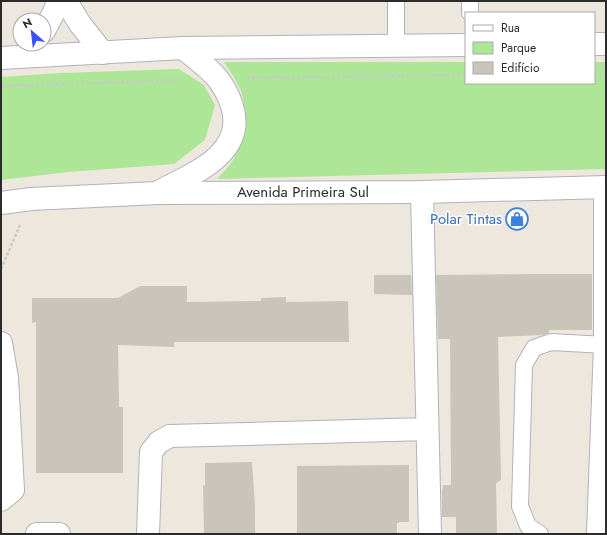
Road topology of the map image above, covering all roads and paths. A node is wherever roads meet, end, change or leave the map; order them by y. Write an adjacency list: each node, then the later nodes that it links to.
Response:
1 (58, 1): 6 (street)
2 (66, 1): 13 (street)
3 (396, 1): 10 (lane)
4 (470, 1): 5 (lane)
5 (470, 12)
6 (52, 16)
7 (595, 44): 8 (street)
8 (606, 44)
9 (465, 45): 10 (street)
10 (396, 46): 11 (street)
11 (183, 48): 13 (street); 17 (street)
12 (18, 53): 13 (street)
13 (104, 53)
14 (595, 75): 15 (path)
15 (606, 75)
16 (605, 187): 18 (street, Avenida Primeira Sul); 23 (street)
17 (158, 192): 18 (street, Avenida Primeira Sul); 19 (street, Avenida Primeira Sul)
18 (422, 192): 25 (street)
19 (31, 199): 20 (street, Avenida Primeira Sul); 21 (path)
20 (1, 203)
21 (1, 269)
22 (1, 343): 24 (street)
23 (605, 345): 31 (lane); 32 (street)
24 (4, 378): 26 (street)
25 (428, 429): 29 (street); 30 (street)
26 (1, 500)
27 (37, 534): 28 (street)
28 (59, 534)
29 (148, 534)
30 (430, 534)
31 (540, 534)
32 (598, 534)

